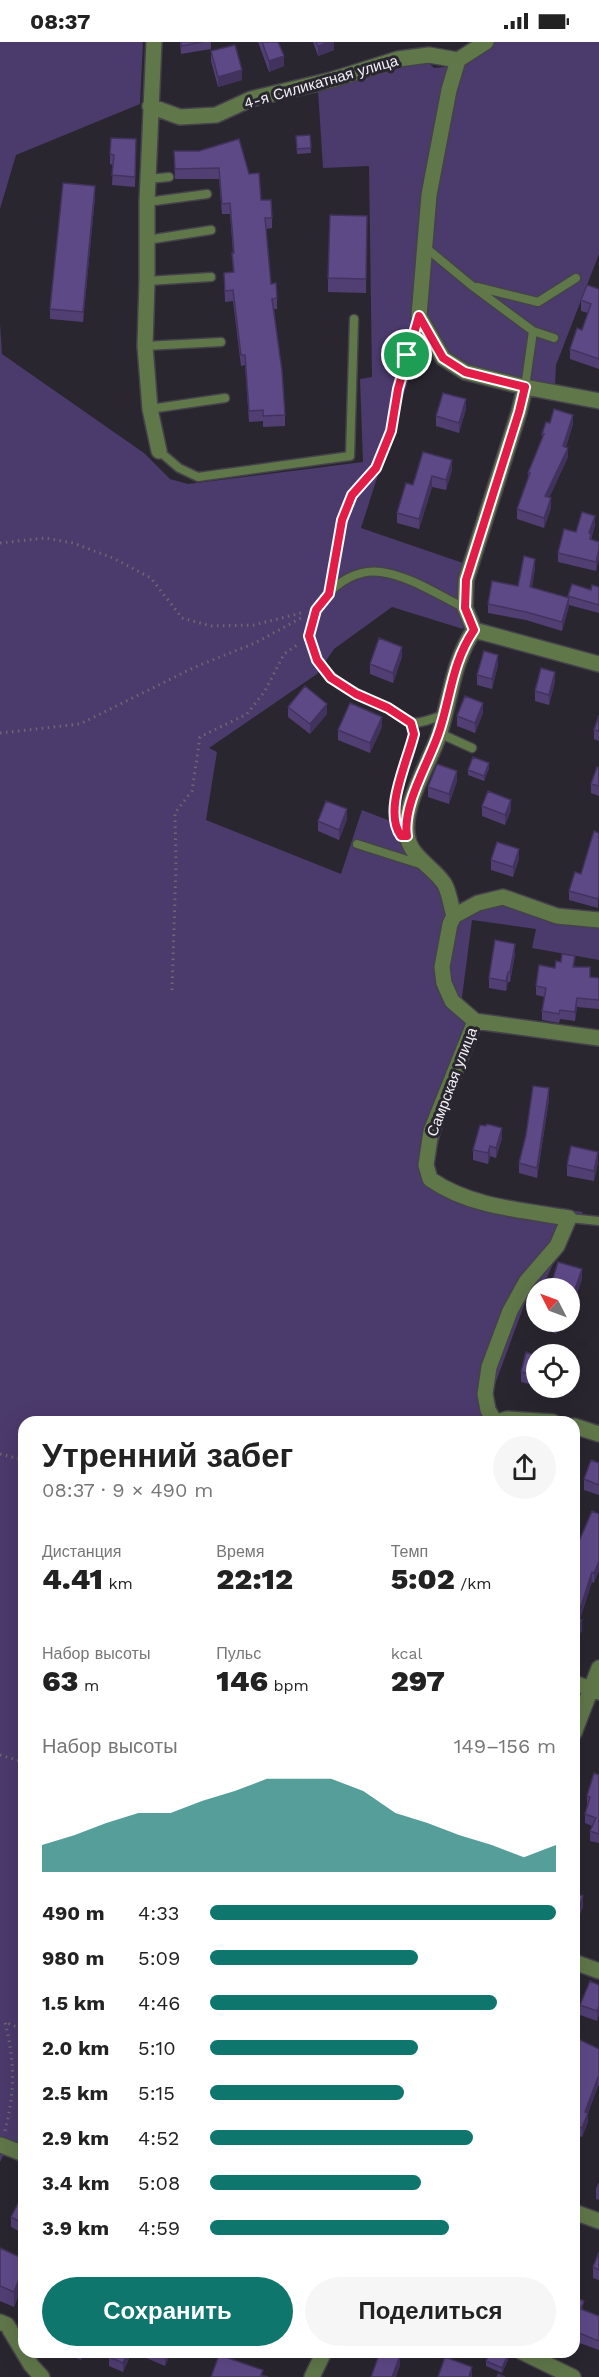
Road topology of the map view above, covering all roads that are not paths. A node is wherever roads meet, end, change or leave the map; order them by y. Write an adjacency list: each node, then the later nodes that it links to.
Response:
1 (154, 42): 4 (street)
2 (486, 42): 3 (street)
3 (458, 60): 4 (street, 4-я Силикатная улица); 11 (street)
4 (150, 106): 6 (street)
5 (169, 177): 6 (lane)
6 (147, 179): 8 (street)
7 (207, 194): 8 (lane)
8 (147, 202): 10 (street)
9 (211, 230): 10 (lane)
10 (147, 240): 14 (street)
11 (424, 246): 15 (lane); 21 (street)
12 (211, 277): 14 (lane)
13 (576, 278): 15 (lane)
14 (147, 281): 20 (street)
15 (471, 285): 17 (lane)
16 (354, 319): 25 (lane)
17 (533, 332): 18 (lane); 21 (lane)
18 (554, 338)
19 (220, 342): 20 (lane)
20 (145, 346): 24 (street)
21 (525, 387): 23 (street); 26 (street)
22 (225, 398): 24 (lane)
23 (599, 401)
24 (150, 409): 25 (street)
25 (159, 451)
26 (465, 608): 27 (street); 30 (lane)
27 (474, 630): 28 (street); 29 (street)
28 (599, 664)
29 (443, 715): 30 (lane); 31 (street)
30 (411, 723): 33 (lane)
31 (439, 734): 32 (lane); 33 (street)
32 (472, 748)
33 (407, 836): 35 (street)
34 (357, 844): 35 (lane)
35 (426, 867): 36 (street)
36 (454, 916): 37 (street); 38 (street)
37 (599, 920)
38 (475, 1022): 39 (street); 40 (street, Самрская улица)
39 (599, 1038)
40 (569, 1218): 41 (lane); 42 (street)
41 (599, 1221)
42 (492, 1416)
43 (580, 1428): 44 (street)
44 (599, 1434)
45 (599, 1668): 47 (street)
46 (580, 1685): 47 (street)
47 (595, 1691): 48 (street)
48 (580, 1721)
49 (580, 1964): 50 (street)
50 (599, 1971)
51 (0, 2145): 52 (street)
52 (18, 2152)
53 (580, 2214): 54 (street)
54 (599, 2221)
55 (0, 2322): 56 (street)
56 (18, 2343)
57 (27, 2358): 60 (street)
58 (321, 2358): 61 (street)
59 (534, 2358): 62 (street)
60 (42, 2377)
61 (312, 2377)
62 (573, 2377)

